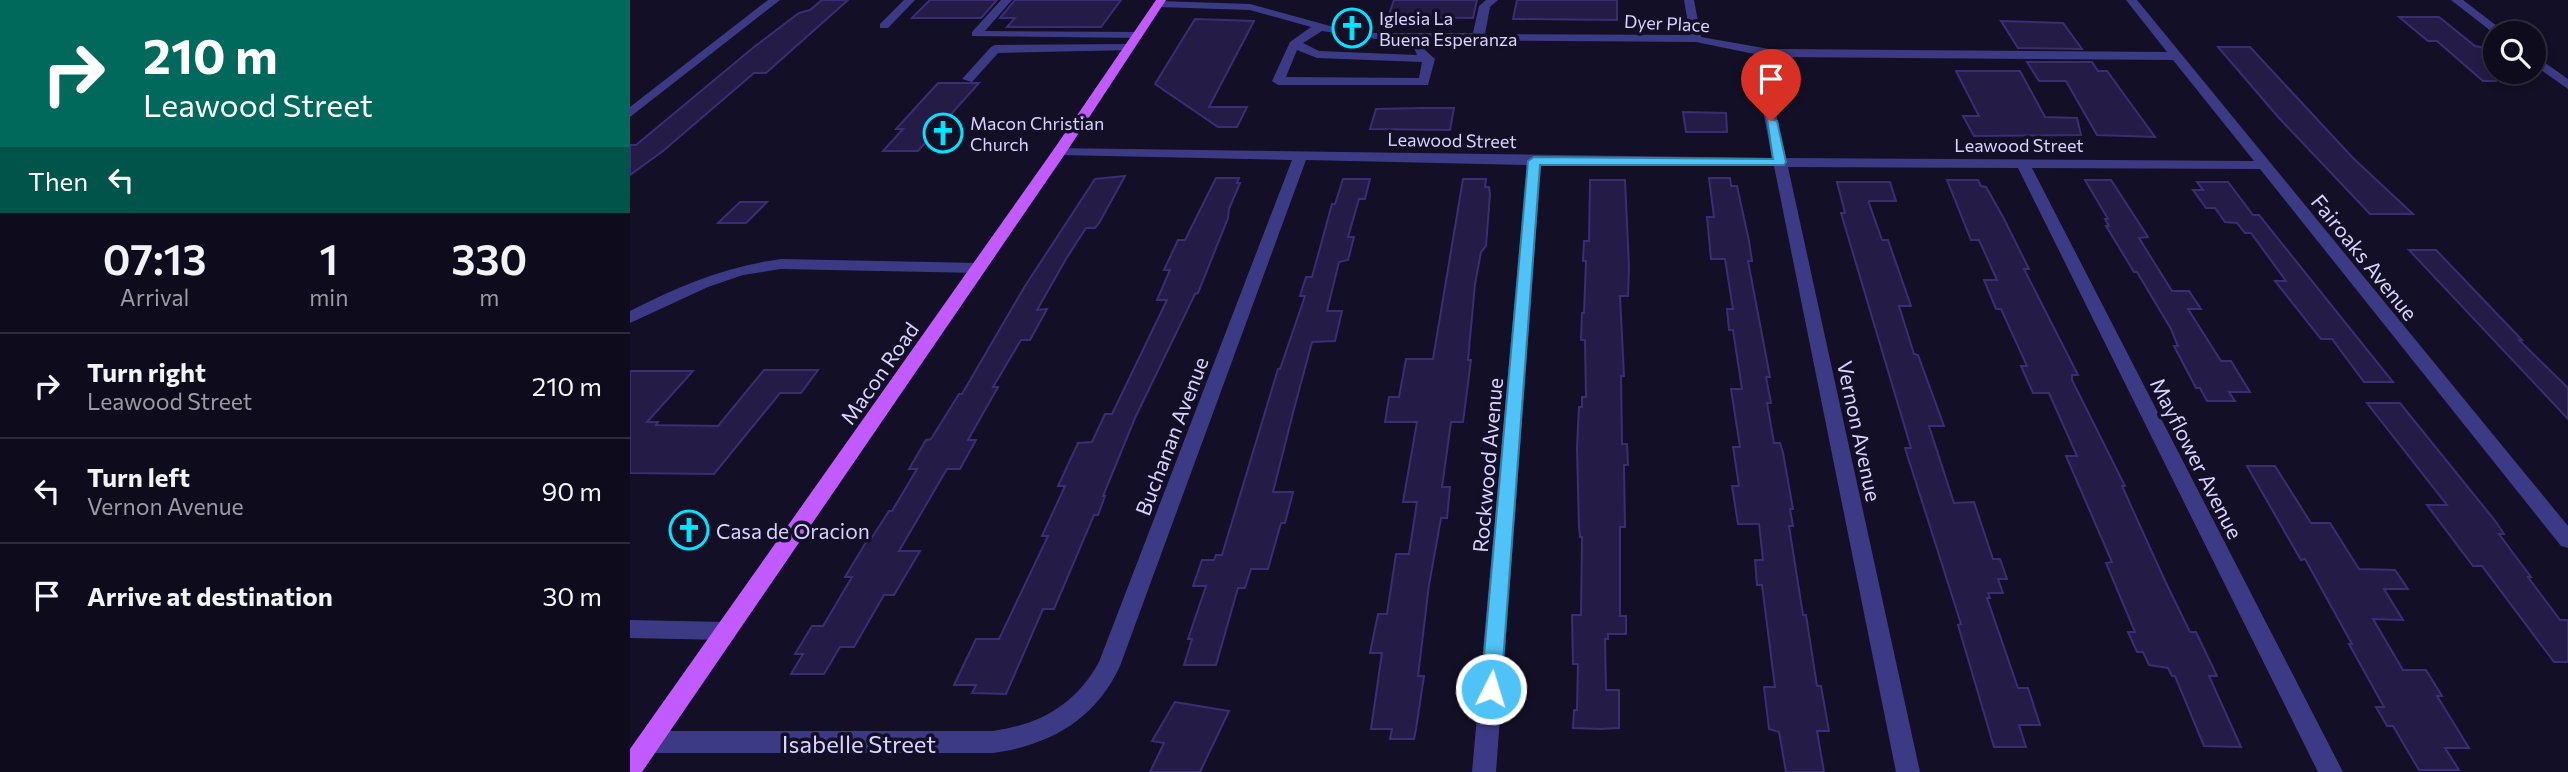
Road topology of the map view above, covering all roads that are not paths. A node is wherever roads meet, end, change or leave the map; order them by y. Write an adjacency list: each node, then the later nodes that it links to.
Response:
1 (775, 0): 23 (street)
2 (910, 0): 10 (street)
3 (1007, 0): 15 (street)
4 (1493, 0): 13 (street)
5 (1689, 0): 14 (street)
6 (2131, 0): 17 (street, Fairoaks Avenue)
7 (2456, 0): 9 (street)
8 (1160, 2): 11 (street, Dyer Place); 15 (main road, Macon Road)
9 (2484, 21)
10 (884, 26)
11 (1321, 26): 12 (street, Dyer Place); 16 (street)
12 (1418, 37): 13 (street, Dyer Place); 18 (street)
13 (1478, 37): 14 (street, Dyer Place)
14 (1696, 39): 17 (street, Dyer Place)
15 (1134, 42): 20 (street); 24 (main road, Macon Road)
16 (1294, 44): 18 (street); 18 (street)
17 (2176, 56): 29 (street, Fairoaks Avenue)
18 (1429, 59)
19 (2546, 68): 21 (street)
20 (968, 79)
21 (2568, 85)
22 (1766, 100): 27 (street, Vernon Avenue)
23 (630, 113)
24 (1060, 152): 25 (street, Leawood Street); 30 (main road, Macon Road)
25 (1301, 155): 26 (street, Leawood Street); 35 (street, Buchanan Avenue)
26 (1534, 161): 27 (street, Leawood Street); 38 (street, Rockwood Avenue)
27 (1780, 162): 28 (street, Leawood Street); 39 (street, Vernon Avenue)
28 (2023, 164): 29 (street, Leawood Street); 40 (street, Mayflower Avenue)
29 (2263, 165): 32 (street, Fairoaks Avenue)
30 (979, 268): 31 (street); 34 (main road, Macon Road)
31 (630, 318)
32 (2568, 540)
33 (630, 629): 34 (street)
34 (726, 631): 36 (main road, Macon Road)
35 (1065, 720): 36 (street, Isabelle Street)
36 (649, 742): 37 (main road, Macon Road)
37 (630, 769)
38 (1484, 772)
39 (1908, 772)
40 (2331, 772)

